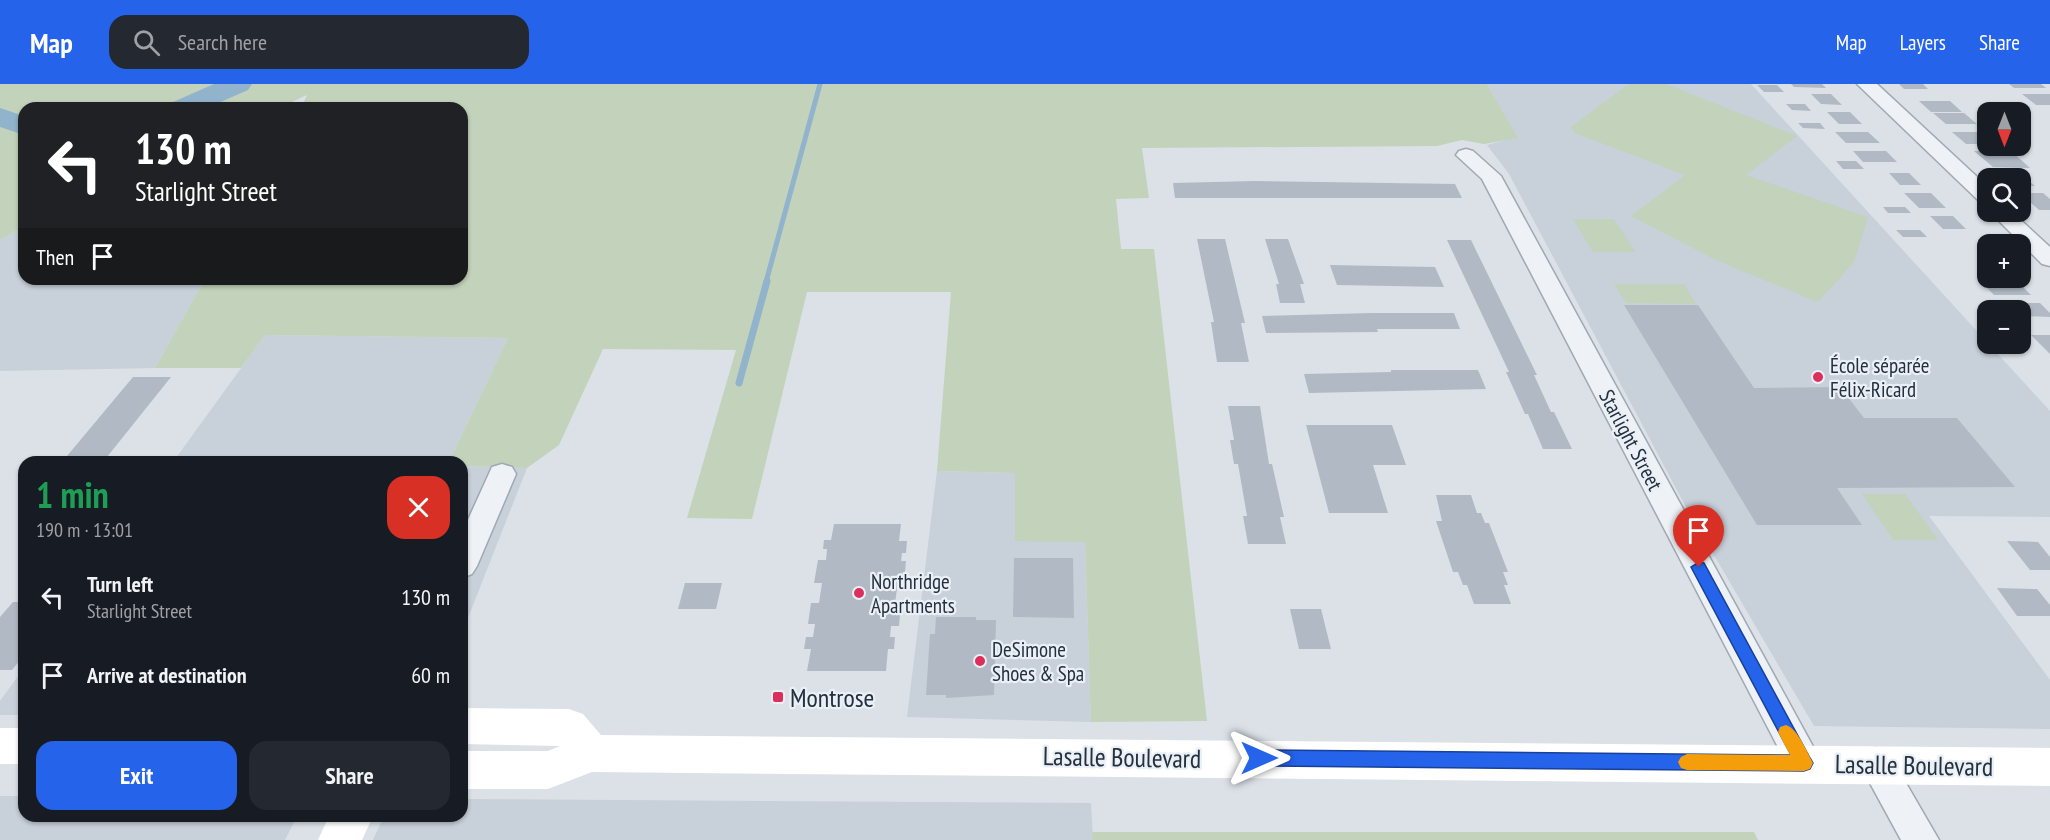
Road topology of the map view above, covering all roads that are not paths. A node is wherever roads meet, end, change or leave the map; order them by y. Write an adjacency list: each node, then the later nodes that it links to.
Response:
1 (1866, 84): 3 (street)
2 (1466, 155): 12 (street, Starlight Street)
3 (1977, 189)
4 (2011, 222): 5 (street)
5 (2050, 258)
6 (502, 474): 7 (street)
7 (468, 552)
8 (468, 726): 11 (main road)
9 (0, 746): 10 (main road)
10 (18, 746)
11 (591, 753): 12 (main road, Lasalle Boulevard); 15 (main road, Lasalle Boulevard)
12 (1804, 763): 13 (main road, Lasalle Boulevard)
13 (1875, 763): 14 (main road, Lasalle Boulevard); 18 (street)
14 (2050, 767)
15 (468, 770)
16 (348, 822): 17 (main road)
17 (340, 840)
18 (1921, 840)

